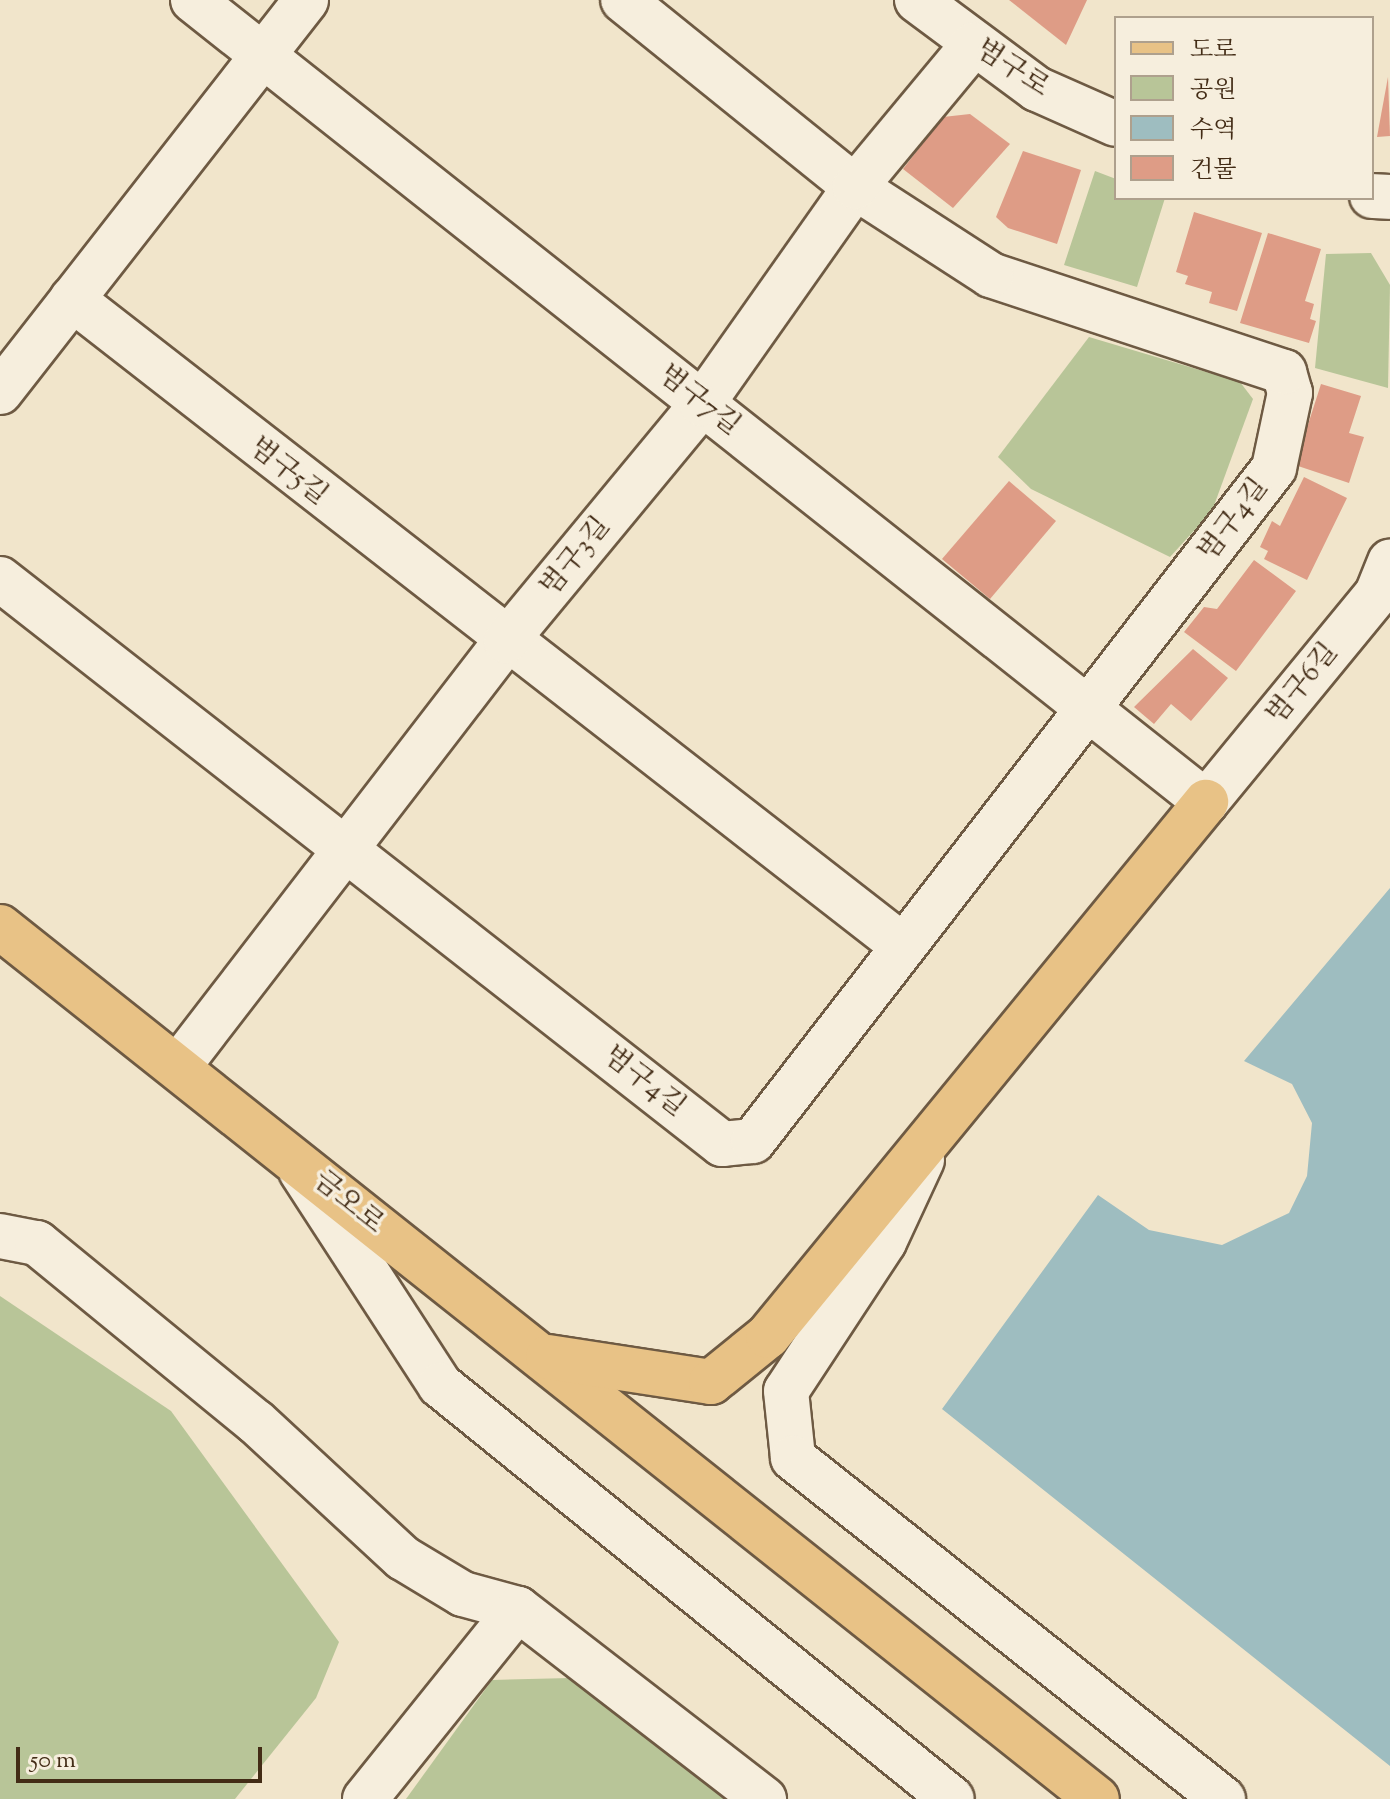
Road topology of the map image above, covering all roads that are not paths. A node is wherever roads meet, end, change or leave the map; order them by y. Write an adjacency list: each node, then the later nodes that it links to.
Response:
1 (193, 0): 6 (street, 범구7길)
2 (306, 0): 6 (street)
3 (623, 0): 8 (street)
4 (917, 0): 5 (street, 범구로)
5 (973, 45): 7 (street, 범구로); 8 (street, 범구3길)
6 (260, 56): 9 (street); 11 (street, 범구7길)
7 (1114, 123)
8 (855, 187): 11 (street, 범구3길); 15 (street, 범구4길)
9 (72, 299): 10 (street); 14 (street, 범구5길)
10 (0, 392)
11 (702, 404): 14 (street, 범구3길); 15 (street, 범구7길)
12 (1390, 561): 16 (street, 범구6길)
13 (0, 579): 17 (street)
14 (506, 641): 17 (street, 범구3길); 19 (street)
15 (1090, 710): 16 (street, 범구7길); 19 (street, 범구4길)
16 (1206, 802): 21 (main road)
17 (347, 850): 19 (street, 범구4길); 20 (street, 범구3길)
18 (0, 927): 20 (main road, 금오로)
19 (903, 946)
20 (178, 1067): 22 (main road, 금오로)
21 (935, 1131): 24 (main road); 30 (street)
22 (293, 1158): 24 (main road, 금오로); 28 (street)
23 (0, 1236): 25 (street)
24 (541, 1356): 29 (main road, 금오로)
25 (518, 1609): 26 (street); 27 (street)
26 (365, 1799)
27 (764, 1799)
28 (952, 1799)
29 (1097, 1799)
30 (1223, 1799)

